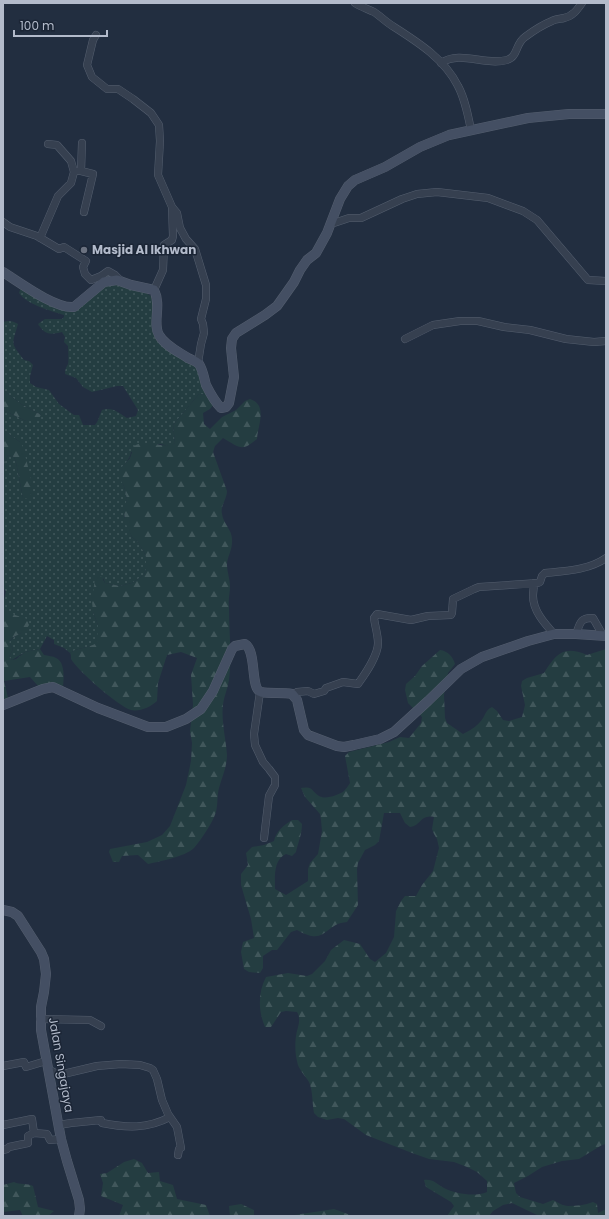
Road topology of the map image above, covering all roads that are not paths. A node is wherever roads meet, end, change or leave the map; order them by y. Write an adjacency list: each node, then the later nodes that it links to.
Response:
1 (355, 3): 4 (street)
2 (582, 3): 4 (street)
3 (96, 35): 10 (street)
4 (441, 63): 6 (street)
5 (606, 114): 6 (street)
6 (471, 130): 13 (street)
7 (82, 143): 9 (street)
8 (48, 144): 9 (street)
9 (77, 171): 11 (street); 14 (street)
10 (172, 207): 18 (street); 21 (street)
11 (84, 212)
12 (3, 222): 14 (street)
13 (331, 224): 17 (street); 21 (street)
14 (40, 238): 16 (street)
15 (3, 272): 16 (street)
16 (120, 280): 18 (street)
17 (606, 281)
18 (154, 290): 21 (street)
19 (405, 339): 20 (street)
20 (606, 342)
21 (198, 363)
22 (606, 558): 23 (street)
23 (534, 583): 25 (street); 28 (street)
24 (602, 633): 26 (street); 26 (street)
25 (554, 634): 26 (street); 28 (street)
26 (576, 634)
27 (260, 692): 28 (street); 29 (street); 30 (street)
28 (294, 695)
29 (3, 705)
30 (264, 838)
31 (3, 910): 32 (street, Jalan Singajaya)
32 (40, 1019): 33 (street); 34 (street, Jalan Singajaya)
33 (101, 1026)
34 (47, 1065): 35 (street); 36 (street); 38 (street, Jalan Singajaya)
35 (3, 1066)
36 (170, 1117): 38 (street); 42 (street)
37 (3, 1125): 39 (street)
38 (59, 1125): 40 (street, Jalan Singajaya)
39 (34, 1133): 40 (street); 41 (street)
40 (62, 1139): 43 (street, Jalan Singajaya)
41 (3, 1150)
42 (178, 1155)
43 (80, 1209)

